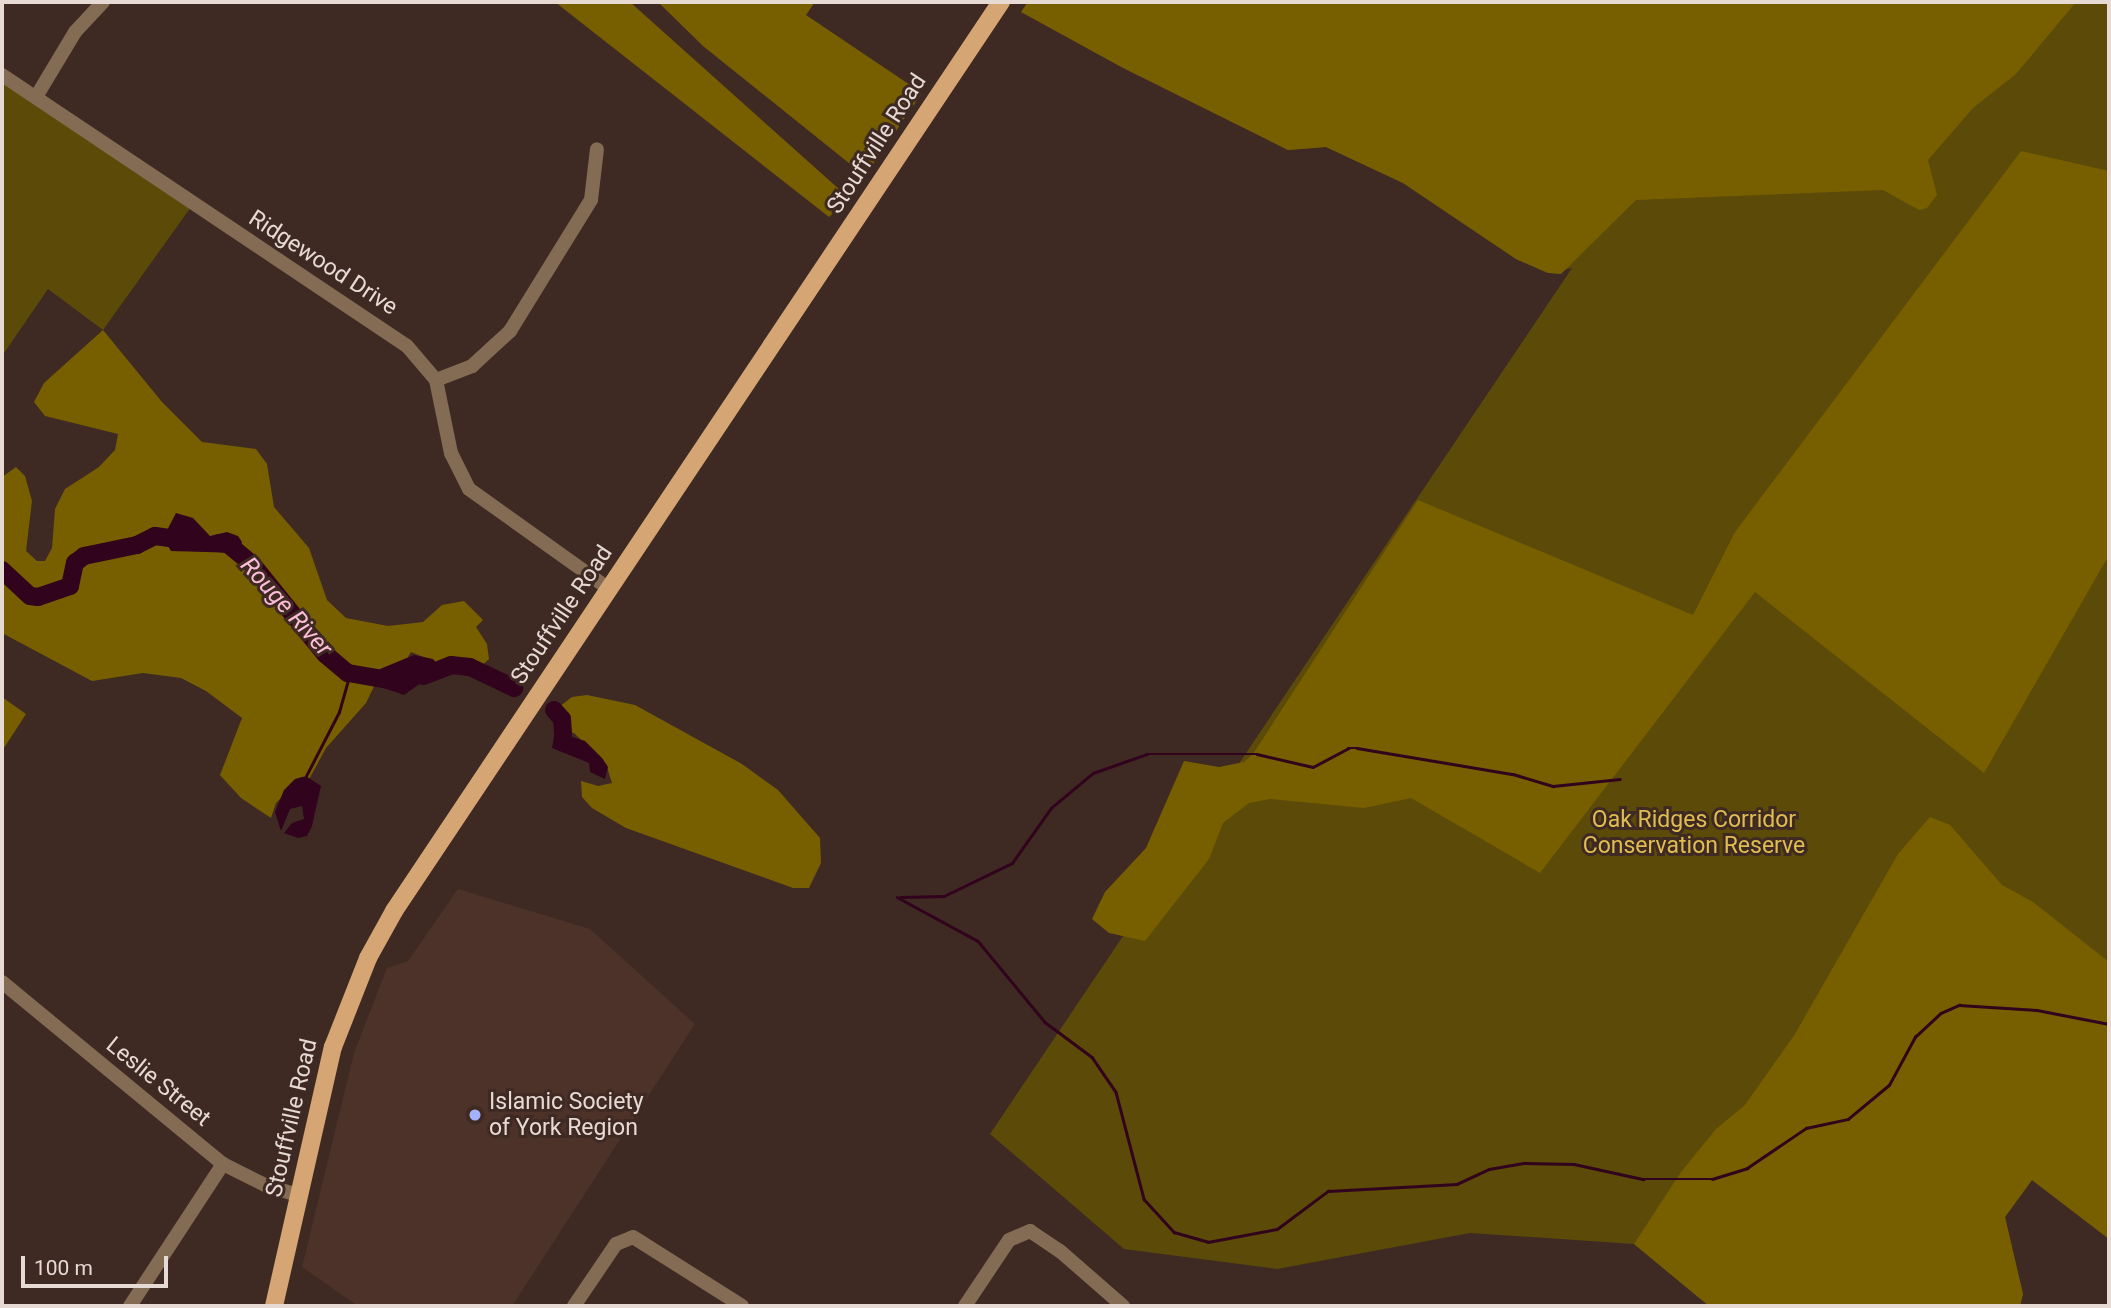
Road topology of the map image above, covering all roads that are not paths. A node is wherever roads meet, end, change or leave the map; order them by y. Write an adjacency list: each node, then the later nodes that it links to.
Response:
1 (103, 2): 4 (street)
2 (1001, 2): 7 (main road, Stouffville Road)
3 (2, 75): 4 (street, Ridgewood Drive)
4 (36, 97): 6 (street, Ridgewood Drive)
5 (597, 149): 6 (street)
6 (436, 380): 7 (street, Ridgewood Drive)
7 (609, 589): 10 (main road, Stouffville Road)
8 (2, 982): 9 (street, Leslie Street)
9 (223, 1164): 10 (street, Leslie Street); 11 (street)
10 (298, 1195): 12 (main road, Stouffville Road)
11 (130, 1306)
12 (274, 1306)
13 (574, 1306): 14 (street)
14 (742, 1306)
15 (965, 1306): 16 (street)
16 (1123, 1306)

